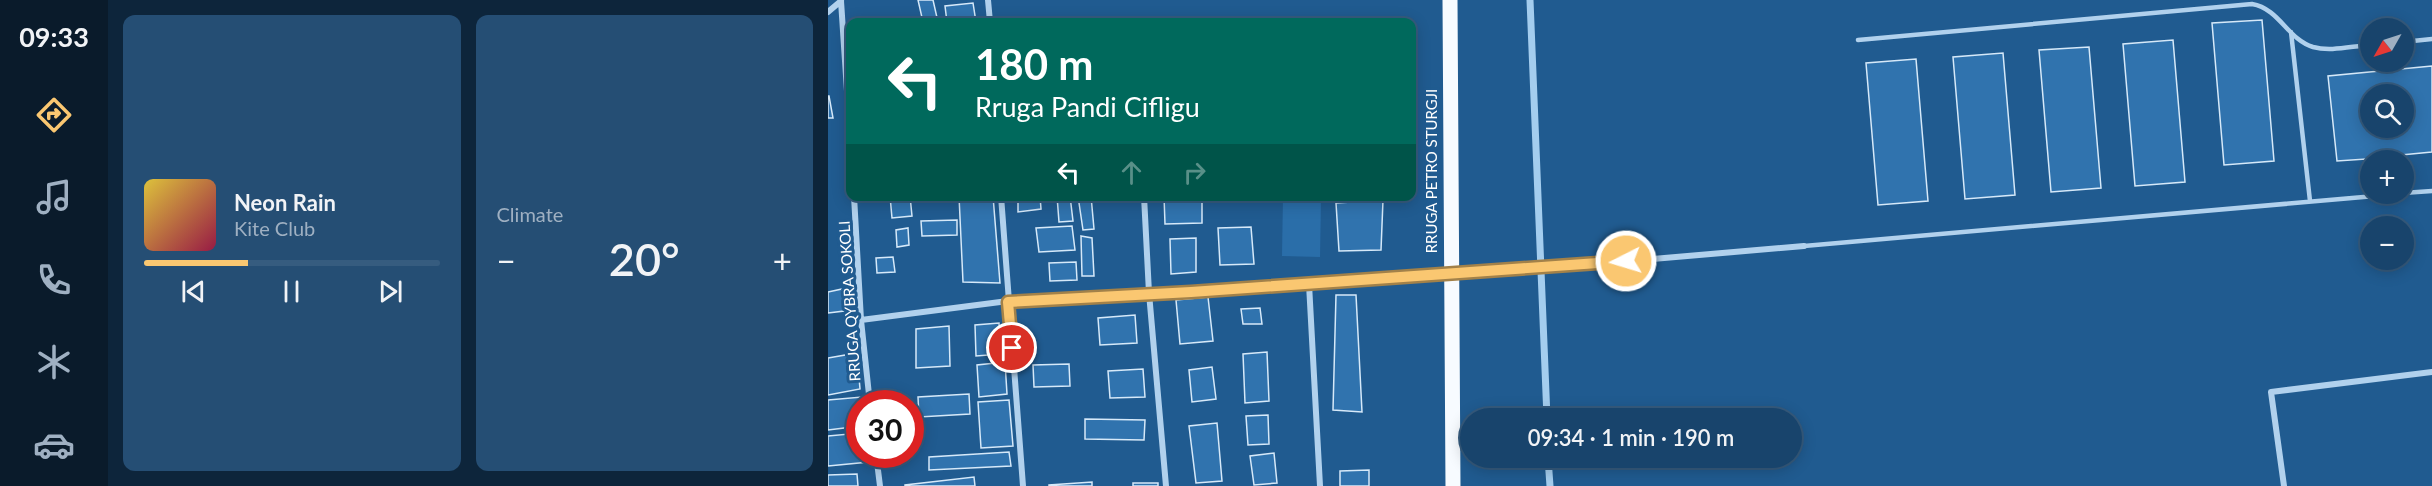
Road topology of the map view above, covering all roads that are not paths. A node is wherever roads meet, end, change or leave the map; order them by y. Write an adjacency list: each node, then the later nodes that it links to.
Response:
1 (987, 0): 5 (street)
2 (1450, 0): 20 (main road, RRUGA PETRO STURGJI)
3 (841, 1): 4 (street); 11 (street)
4 (828, 12)
5 (989, 18)
6 (2291, 32): 8 (lane); 10 (lane); 18 (lane)
7 (2432, 39): 9 (lane)
8 (1858, 40)
9 (2414, 41)
10 (2360, 46)
11 (846, 76)
12 (2432, 190): 13 (lane)
13 (2414, 192)
14 (2360, 197): 18 (lane)
15 (854, 201): 24 (street, RRUGA QYBRA SOKOLI)
16 (1001, 201): 23 (street)
17 (1144, 201): 22 (street)
18 (2310, 201): 19 (lane)
19 (1804, 246): 20 (street)
20 (1449, 274): 21 (street); 32 (main road, RRUGA PETRO STURGJI)
21 (1308, 284): 22 (street); 31 (street)
22 (1149, 293): 23 (street); 30 (street)
23 (1008, 302): 24 (street); 29 (street)
24 (861, 320): 26 (street, RRUGA QYBRA SOKOLI)
25 (2432, 372): 33 (street)
26 (868, 390)
27 (878, 468): 28 (street)
28 (880, 486)
29 (1023, 486)
30 (1166, 486)
31 (1320, 486)
32 (1453, 486)
33 (2284, 486)

